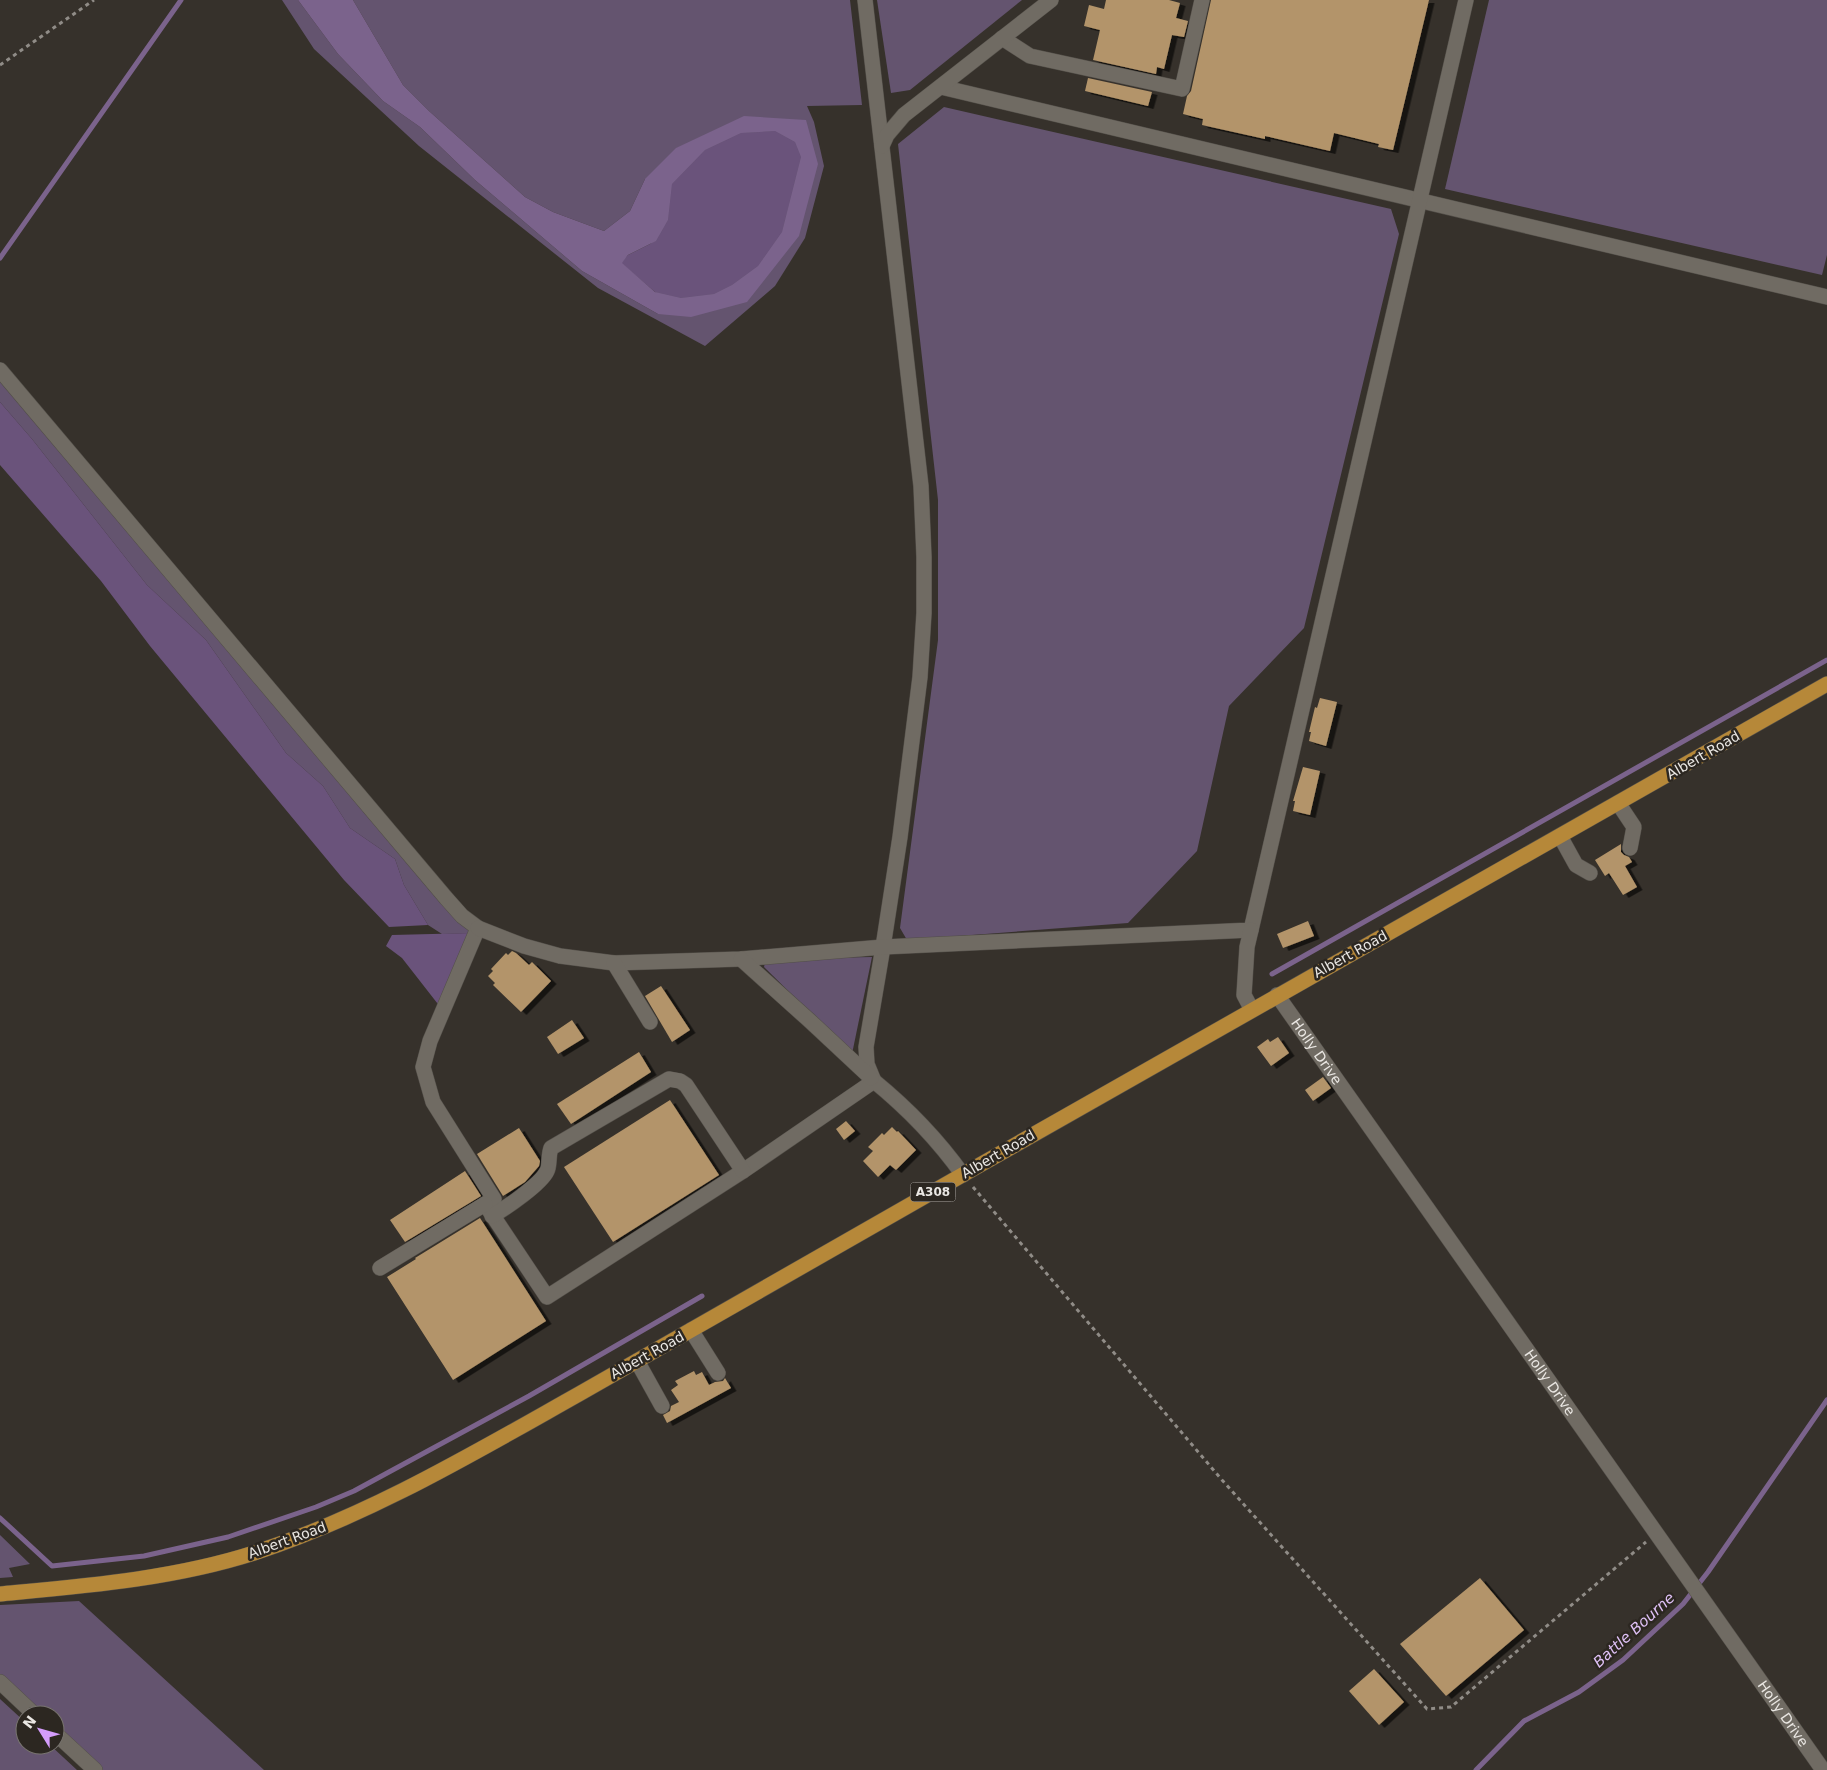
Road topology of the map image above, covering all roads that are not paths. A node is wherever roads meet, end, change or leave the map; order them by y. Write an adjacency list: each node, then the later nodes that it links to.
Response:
1 (865, 0): 7 (lane)
2 (1052, 0): 5 (lane)
3 (1202, 0): 5 (lane)
4 (1466, 0): 8 (lane)
5 (1002, 38): 6 (lane)
6 (941, 87): 7 (lane); 8 (lane)
7 (882, 146): 18 (lane)
8 (1421, 200): 9 (lane); 17 (lane)
9 (1827, 297)
10 (0, 370): 16 (lane)
11 (1827, 684): 12 (main road, Albert Road / A308)
12 (1618, 803): 13 (main road, Albert Road / A308); 14 (lane)
13 (1560, 836): 15 (lane); 21 (main road, Albert Road / A308)
14 (1630, 848)
15 (1590, 873)
16 (478, 928): 20 (lane); 27 (lane)
17 (1250, 930): 18 (lane); 22 (lane)
18 (883, 947): 19 (lane); 24 (lane)
19 (741, 959): 20 (lane); 24 (lane)
20 (614, 963): 23 (lane)
21 (1277, 995): 22 (main road, Albert Road / A308); 38 (lane, Holly Drive)
22 (1252, 1010): 26 (main road, Albert Road / A308)
23 (650, 1022)
24 (874, 1081): 25 (lane); 26 (lane)
25 (744, 1170): 27 (lane); 27 (lane)
26 (963, 1175): 29 (main road, Albert Road / A308)
27 (488, 1210): 28 (lane)
28 (380, 1268)
29 (691, 1330): 30 (main road, Albert Road / A308); 31 (lane)
30 (637, 1361): 32 (lane); 33 (main road, Albert Road / A308)
31 (718, 1373)
32 (662, 1406)
33 (0, 1594)
34 (0, 1682): 35 (lane)
35 (25, 1705)
36 (65, 1742): 37 (lane)
37 (95, 1770)
38 (1823, 1770)

